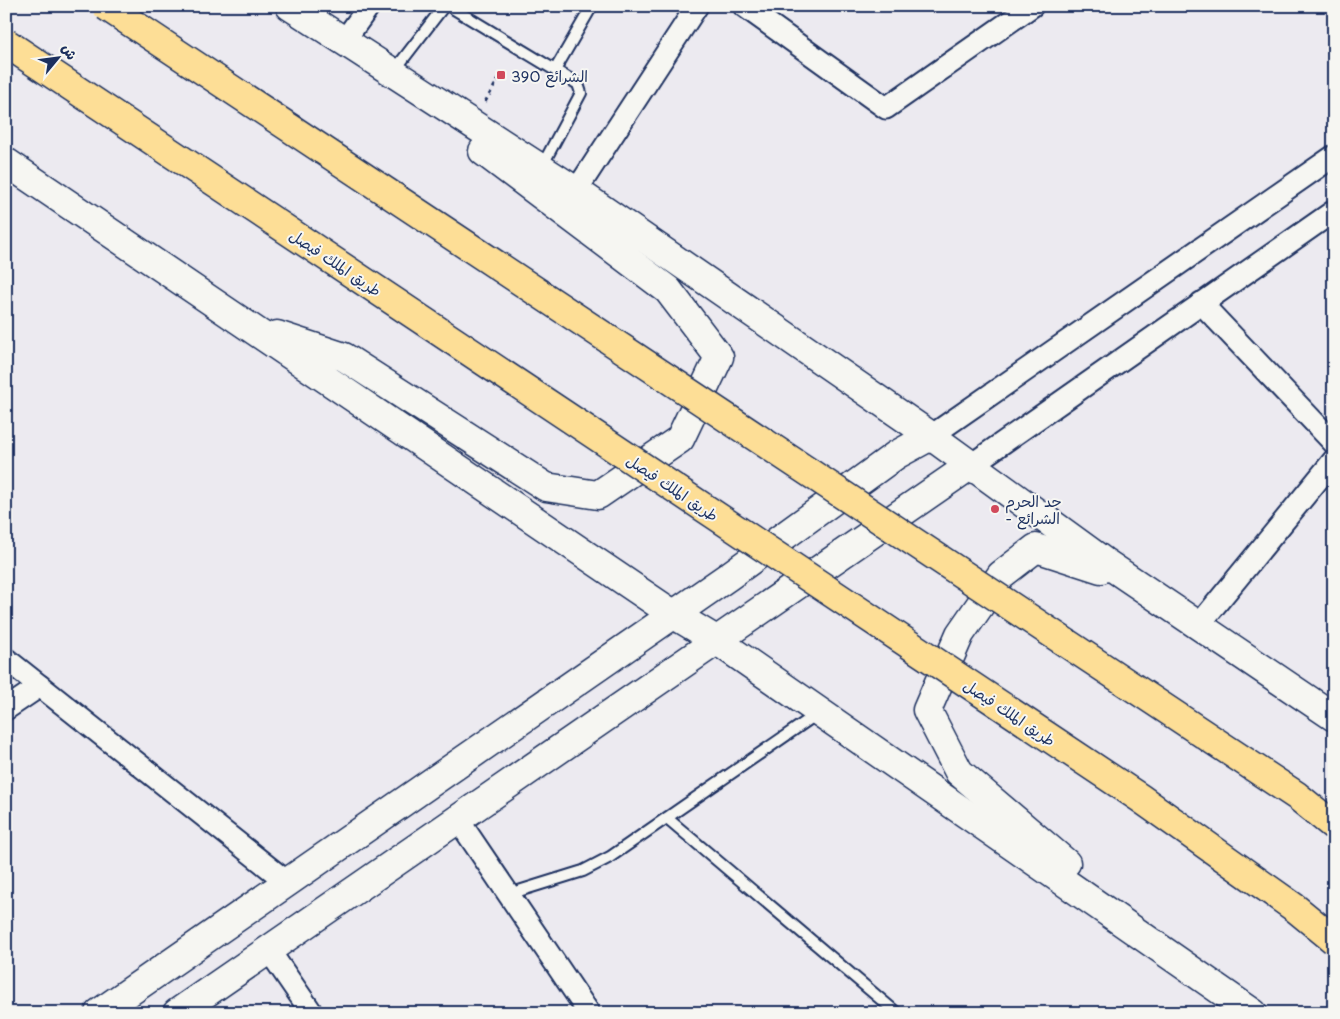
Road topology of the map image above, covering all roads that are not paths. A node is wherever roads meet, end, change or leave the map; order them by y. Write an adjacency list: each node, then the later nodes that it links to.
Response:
1 (106, 6): 36 (highway, bridge)
2 (290, 6): 10 (main road); 20 (main road)
3 (368, 6): 10 (street)
4 (444, 6): 13 (lane)
5 (449, 6): 12 (lane)
6 (592, 6): 12 (lane)
7 (697, 6): 17 (street)
8 (744, 6): 9 (street)
9 (1032, 6)
10 (344, 41): 13 (main road)
11 (6, 42): 39 (highway, طريق الملك فيصل, bridge)
12 (555, 70): 16 (lane)
13 (393, 73): 16 (main road)
14 (1334, 156): 21 (street)
15 (6, 162): 20 (main road)
16 (541, 169): 17 (main road)
17 (576, 191): 21 (main road)
18 (1334, 211): 19 (street)
19 (1201, 303): 22 (street); 24 (street)
20 (245, 324): 26 (main road)
21 (931, 436): 24 (main road); 26 (main road)
22 (1334, 442)
23 (1334, 460): 27 (street)
24 (971, 465): 25 (main road); 28 (main road)
25 (1128, 578): 27 (main road); 41 (main road)
26 (673, 614): 28 (main road); 37 (main road)
27 (1198, 626): 33 (main road)
28 (716, 640): 32 (main road); 34 (main road)
29 (6, 660): 30 (street)
30 (40, 686): 31 (street); 37 (street)
31 (6, 709)
32 (820, 712): 35 (lane); 41 (main road)
33 (1334, 717)
34 (457, 818): 38 (street); 40 (main road)
35 (667, 818): 38 (lane); 46 (lane)
36 (1334, 826)
37 (287, 882): 42 (main road)
38 (509, 894): 45 (street)
39 (1334, 940)
40 (268, 950): 43 (main road); 44 (street)
41 (1188, 967): 47 (main road)
42 (99, 1013)
43 (178, 1013)
44 (312, 1013)
45 (589, 1013)
46 (897, 1013)
47 (1254, 1013)

